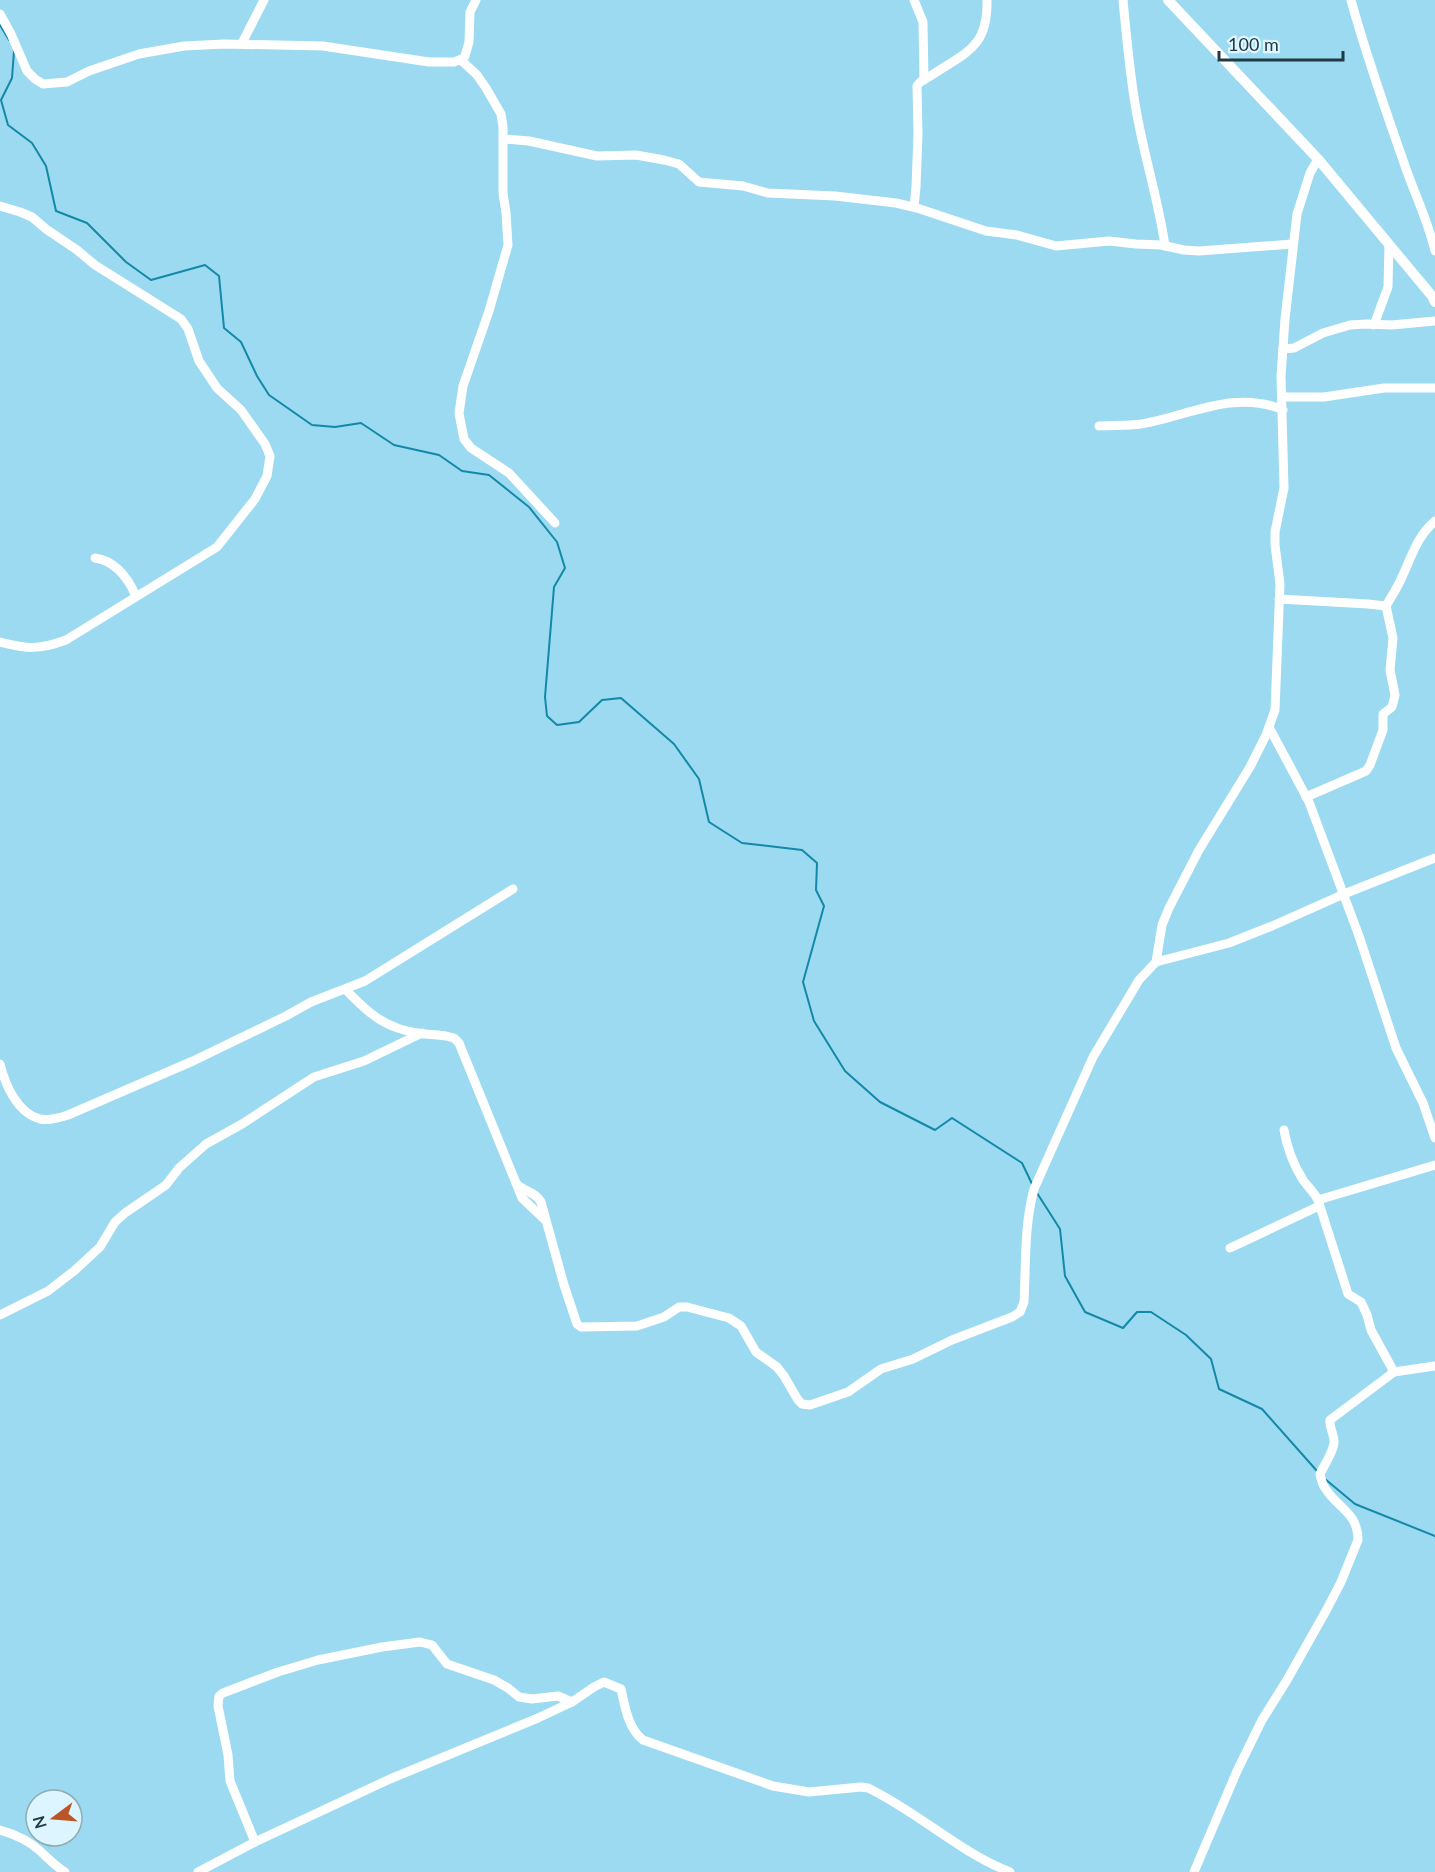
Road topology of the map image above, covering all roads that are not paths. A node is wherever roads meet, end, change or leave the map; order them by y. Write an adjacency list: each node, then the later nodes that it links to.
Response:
1 (264, 0): 9 (street)
2 (476, 0): 10 (street)
3 (914, 0): 11 (street)
4 (987, 0): 11 (street)
5 (1123, 0): 18 (street)
6 (1168, 0): 13 (street)
7 (1351, 0): 19 (street)
8 (0, 14): 9 (street)
9 (242, 43): 10 (street)
10 (460, 60): 12 (street)
11 (924, 80): 15 (street)
12 (504, 139): 15 (street); 29 (street)
13 (1317, 159): 16 (street); 17 (street)
14 (0, 206): 31 (street)
15 (914, 207): 18 (street)
16 (1292, 244): 18 (street); 23 (street)
17 (1389, 244): 20 (street); 22 (street)
18 (1165, 246)
19 (1435, 251)
20 (1435, 302)
21 (1435, 321): 22 (street)
22 (1374, 325): 23 (street)
23 (1283, 349): 25 (street)
24 (1435, 388): 25 (street)
25 (1282, 397): 26 (street)
26 (1283, 410): 27 (street); 32 (street)
27 (1099, 426)
28 (1435, 521): 33 (street)
29 (555, 523)
30 (95, 558): 31 (street)
31 (136, 596): 34 (street)
32 (1279, 599): 33 (street); 35 (street)
33 (1386, 606): 36 (street)
34 (0, 642)
35 (1269, 728): 36 (street); 40 (street)
36 (1306, 797): 39 (street)
37 (1435, 858): 39 (street)
38 (513, 889): 41 (street)
39 (1344, 894): 40 (street); 45 (street)
40 (1156, 962): 42 (street)
41 (345, 990): 42 (street); 43 (street)
42 (422, 1033): 49 (street)
43 (0, 1064)
44 (1284, 1130): 47 (street)
45 (1435, 1138)
46 (1435, 1165): 47 (street)
47 (1319, 1203): 48 (street); 51 (street)
48 (1230, 1248)
49 (0, 1315)
50 (1435, 1366): 51 (street)
51 (1394, 1371): 58 (street)
52 (572, 1702): 54 (street); 54 (street); 57 (street)
53 (0, 1830): 55 (street)
54 (255, 1842): 56 (street)
55 (65, 1872)
56 (198, 1872)
57 (1010, 1872)
58 (1194, 1872)

